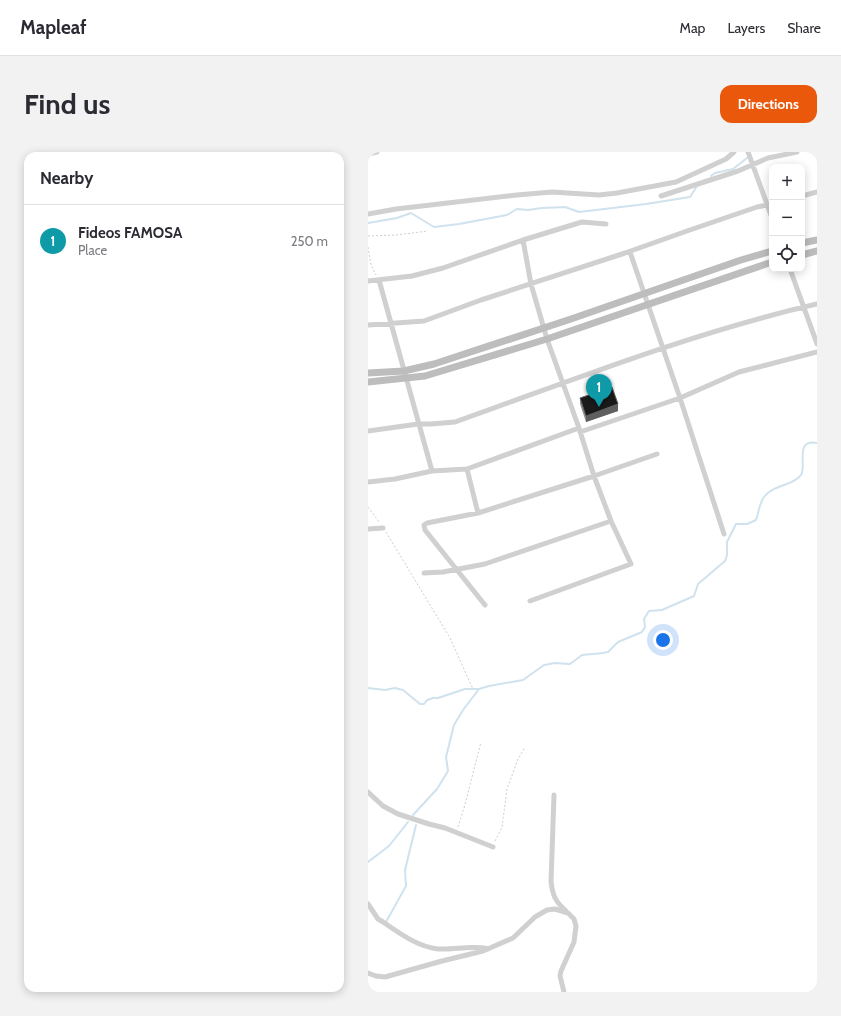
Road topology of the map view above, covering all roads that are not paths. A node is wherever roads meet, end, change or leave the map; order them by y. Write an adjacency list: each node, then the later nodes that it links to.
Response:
1 (377, 152): 5 (street)
2 (734, 152): 13 (street)
3 (748, 152): 7 (street)
4 (797, 152): 6 (street)
5 (368, 154)
6 (784, 154): 7 (street)
7 (752, 165): 10 (street); 11 (street)
8 (817, 192): 9 (street)
9 (805, 195)
10 (661, 196)
11 (769, 202)
12 (769, 204): 19 (street)
13 (368, 214)
14 (606, 224): 15 (street)
15 (522, 240): 24 (street); 26 (street)
16 (817, 240): 17 (main road)
17 (805, 242)
18 (817, 251): 21 (main road)
19 (630, 252): 26 (street); 27 (street)
20 (769, 252): 27 (main road)
21 (805, 253)
22 (769, 263): 29 (main road)
23 (791, 272): 30 (street)
24 (380, 280): 25 (street); 31 (street)
25 (368, 281)
26 (531, 284): 31 (street); 33 (street)
27 (644, 294): 29 (street); 33 (main road)
28 (817, 304): 30 (street)
29 (648, 305): 34 (main road); 36 (street)
30 (804, 306): 35 (street); 36 (street)
31 (391, 324): 32 (street); 38 (street)
32 (368, 325)
33 (544, 328): 34 (street); 38 (main road)
34 (547, 339): 40 (main road); 42 (street)
35 (817, 344)
36 (663, 349): 42 (street); 43 (street)
37 (817, 352): 43 (street)
38 (404, 371): 39 (main road); 40 (street)
39 (368, 373)
40 (406, 379): 41 (main road); 44 (street)
41 (368, 382)
42 (563, 384): 44 (street); 45 (street)
43 (680, 398): 45 (street); 56 (street)
44 (418, 424): 46 (street); 49 (street)
45 (580, 430): 48 (street); 50 (street)
46 (368, 431)
47 (657, 454): 50 (street)
48 (466, 469): 49 (street); 52 (street)
49 (432, 471): 51 (street)
50 (594, 476): 52 (street); 53 (street)
51 (368, 482)
52 (478, 513): 57 (street)
53 (611, 521): 57 (street); 59 (street)
54 (383, 528): 55 (street)
55 (368, 529)
56 (724, 534)
57 (457, 569): 58 (street); 60 (street)
58 (424, 573)
59 (530, 601)
60 (485, 605)
61 (368, 792): 63 (street)
62 (554, 795): 65 (street)
63 (493, 848)
64 (368, 904): 66 (street)
65 (568, 913): 66 (street); 68 (street)
66 (489, 949): 67 (street)
67 (368, 973)
68 (564, 992)

